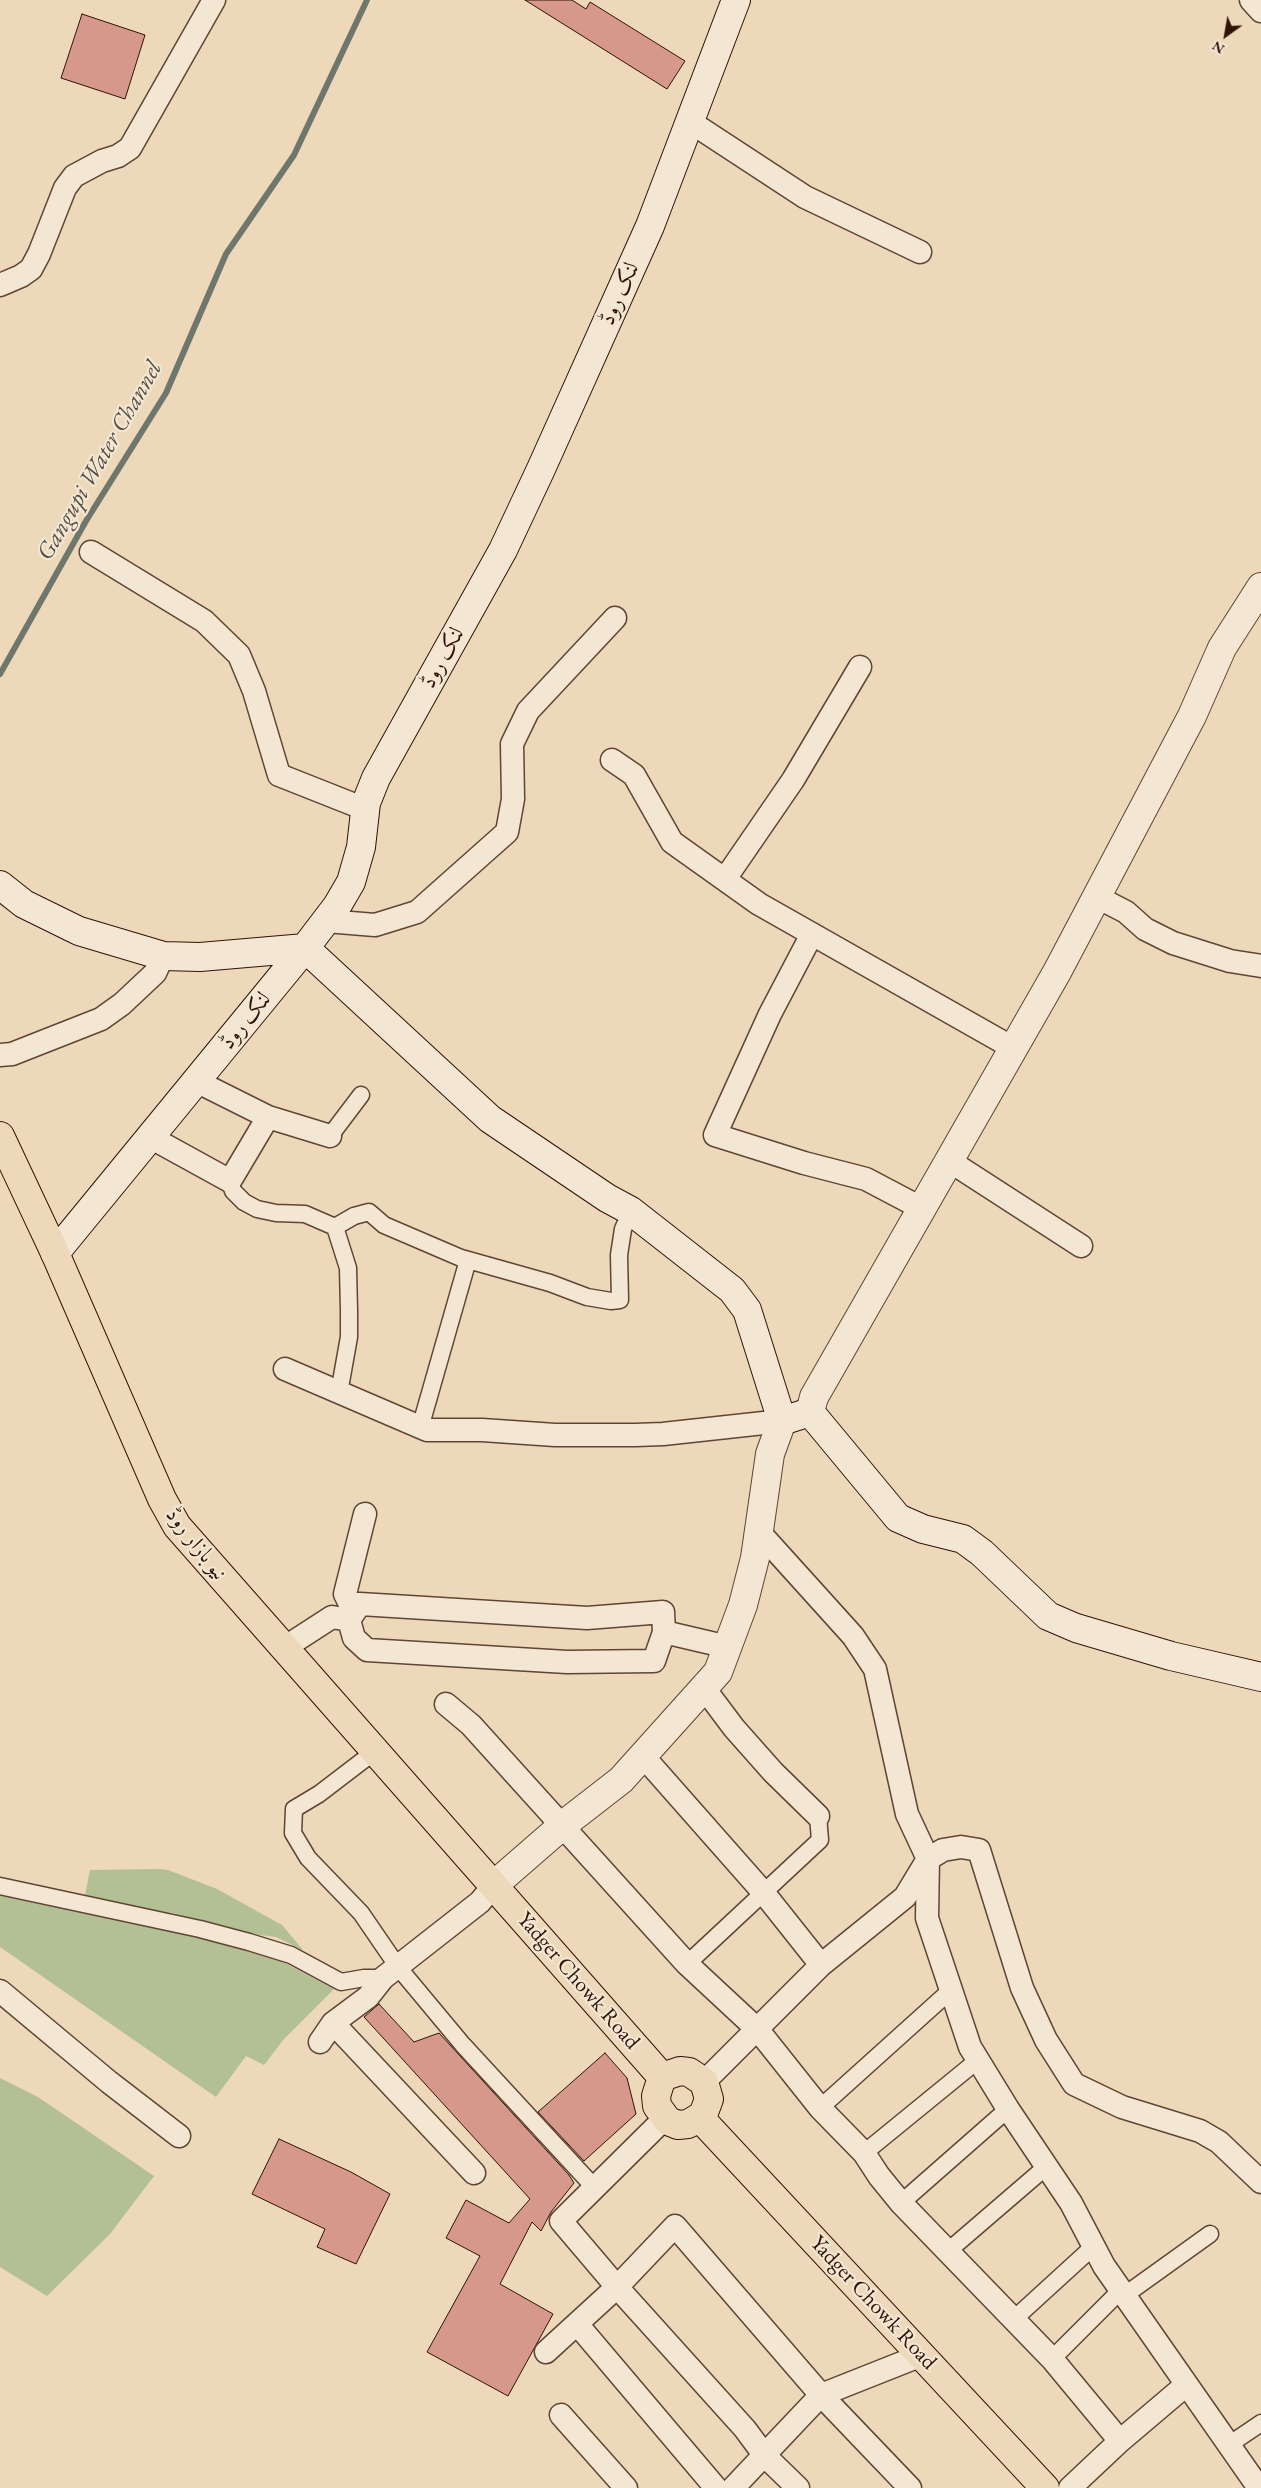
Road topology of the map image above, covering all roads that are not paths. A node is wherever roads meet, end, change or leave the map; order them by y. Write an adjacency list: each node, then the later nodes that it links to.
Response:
1 (214, 0): 7 (street)
2 (736, 0): 5 (main road, لنک روڈ)
3 (1251, 0): 4 (street)
4 (1261, 11)
5 (689, 121): 6 (street); 13 (main road, لنک روڈ)
6 (920, 252)
7 (0, 285)
8 (91, 552): 13 (street)
9 (1261, 587): 16 (main road)
10 (615, 618): 17 (street)
11 (860, 667): 14 (street)
12 (612, 760): 14 (street)
13 (366, 809): 17 (main road, لنک روڈ)
14 (725, 879): 18 (street)
15 (0, 885): 20 (main road)
16 (1096, 897): 21 (street); 22 (main road)
17 (326, 921): 19 (main road, لنک روڈ)
18 (812, 934): 22 (street); 32 (street)
19 (305, 948): 20 (main road); 24 (main road, لنک روڈ); 33 (main road)
20 (163, 956): 23 (street)
21 (1261, 966)
22 (1013, 1048): 30 (main road)
23 (0, 1055)
24 (196, 1081): 26 (street); 29 (main road, لنک روڈ)
25 (361, 1095): 28 (street)
26 (268, 1117): 28 (street); 31 (street)
27 (0, 1136): 36 (highway, نیو بازار روڈ)
28 (330, 1136)
29 (150, 1137): 31 (street); 36 (main road, لنک روڈ)
30 (948, 1160): 32 (main road); 35 (street)
31 (230, 1182): 34 (street)
32 (921, 1208): 40 (main road)
33 (631, 1211): 37 (street); 41 (main road)
34 (335, 1227): 37 (street); 39 (street)
35 (1081, 1246)
36 (55, 1253): 48 (highway, نیو بازار روڈ)
37 (468, 1260): 42 (street)
38 (285, 1369): 39 (street)
39 (339, 1393): 42 (street)
40 (810, 1412): 41 (main road); 49 (main road)
41 (782, 1421): 42 (street); 44 (main road)
42 (420, 1428)
43 (365, 1514): 45 (street)
44 (760, 1533): 47 (main road); 56 (street)
45 (354, 1612): 46 (street); 46 (street); 48 (street)
46 (664, 1632): 47 (street)
47 (728, 1647): 50 (main road)
48 (284, 1648): 52 (highway, نیو بازار روڈ)
49 (1261, 1677)
50 (704, 1688): 53 (main road); 54 (street)
51 (446, 1704): 55 (street)
52 (374, 1752): 58 (highway, نیو بازار روڈ); 62 (street)
53 (643, 1756): 55 (main road); 59 (street)
54 (818, 1816): 59 (street)
55 (563, 1825): 58 (main road); 60 (street)
56 (928, 1859): 61 (street); 63 (street); 79 (street)
57 (0, 1886): 62 (street)
58 (494, 1886): 62 (street); 69 (highway, Yadger Chowk Road)
59 (763, 1892): 60 (street); 61 (street)
60 (687, 1964): 66 (street)
61 (820, 1965): 66 (street)
62 (390, 1972): 65 (street); 80 (street)
63 (951, 1990): 68 (street); 71 (street)
64 (0, 1991): 75 (street)
65 (333, 2023): 67 (street); 78 (street)
66 (758, 2030): 70 (street); 71 (street)
67 (320, 2042)
68 (978, 2060): 72 (street); 76 (street)
69 (662, 2078): 70 (highway); 73 (highway)
70 (704, 2082): 74 (highway)
71 (820, 2108): 76 (street)
72 (1008, 2109): 77 (street); 81 (street)
73 (665, 2118): 74 (highway); 80 (street)
74 (700, 2118): 90 (highway, Yadger Chowk Road)
75 (178, 2136)
76 (864, 2153): 81 (street)
77 (1047, 2166): 83 (street); 84 (street)
78 (474, 2173)
79 (1261, 2182)
80 (594, 2187): 85 (street)
81 (901, 2203): 84 (street)
82 (1210, 2234): 86 (street)
83 (1094, 2246): 86 (street); 87 (street)
84 (947, 2252): 87 (street)
85 (617, 2287): 88 (street); 93 (street); 98 (street)
86 (1123, 2293): 91 (street); 92 (street)
87 (1014, 2320): 91 (street)
88 (576, 2324): 89 (street); 100 (street)
89 (546, 2352)
90 (922, 2355): 93 (street); 104 (highway, Yadger Chowk Road)
91 (1052, 2359): 96 (street)
92 (1186, 2385): 96 (street); 97 (street)
93 (821, 2396): 98 (street); 103 (street)
94 (561, 2415): 99 (street)
95 (1261, 2423): 97 (street)
96 (1120, 2441): 105 (street)
97 (1230, 2444): 106 (street)
98 (765, 2456): 101 (street); 102 (street)
99 (626, 2488)
100 (716, 2488)
101 (733, 2488)
102 (798, 2488)
103 (910, 2488)
104 (1045, 2488)
105 (1070, 2488)
106 (1259, 2488)

